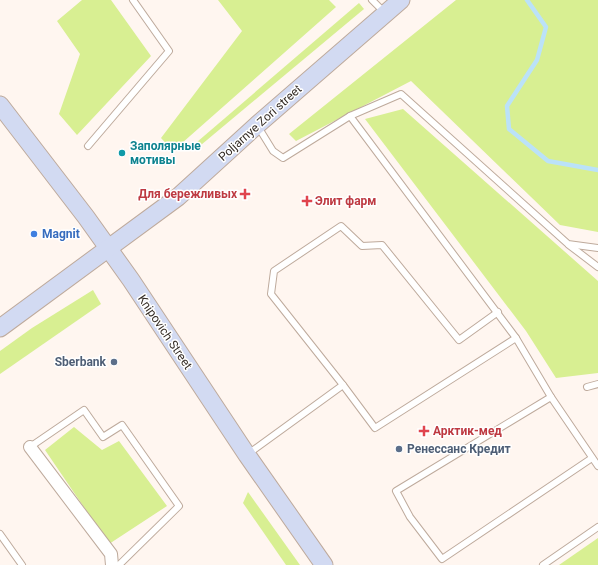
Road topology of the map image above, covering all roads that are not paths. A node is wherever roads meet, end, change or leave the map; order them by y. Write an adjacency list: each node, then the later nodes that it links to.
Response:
1 (133, 0): 8 (lane)
2 (372, 0): 4 (lane)
3 (400, 0): 4 (main road, Poljarnye Zori street)
4 (385, 13): 7 (main road, Poljarnye Zori street)
5 (0, 105): 10 (main road, Knipovich Street)
6 (350, 116): 7 (lane); 9 (lane); 13 (lane)
7 (256, 125): 10 (main road, Poljarnye Zori street)
8 (88, 146)
9 (568, 244): 11 (lane); 12 (lane)
10 (108, 248): 14 (main road, Poljarnye Zori street); 21 (main road, Knipovich Street)
11 (598, 248)
12 (598, 267)
13 (498, 312): 15 (lane); 17 (lane)
14 (0, 328)
15 (516, 338): 17 (lane); 19 (lane)
16 (598, 384): 18 (lane)
17 (343, 385): 21 (lane)
18 (588, 387)
19 (551, 397): 22 (lane); 22 (lane)
20 (30, 447): 27 (street); 28 (lane)
21 (247, 455): 29 (main road, Knipovich Street)
22 (592, 458): 23 (lane)
23 (598, 466)
24 (598, 527): 30 (lane)
25 (0, 534): 26 (lane)
26 (22, 565)
27 (112, 565)
28 (119, 565)
29 (324, 565)
30 (543, 565)

